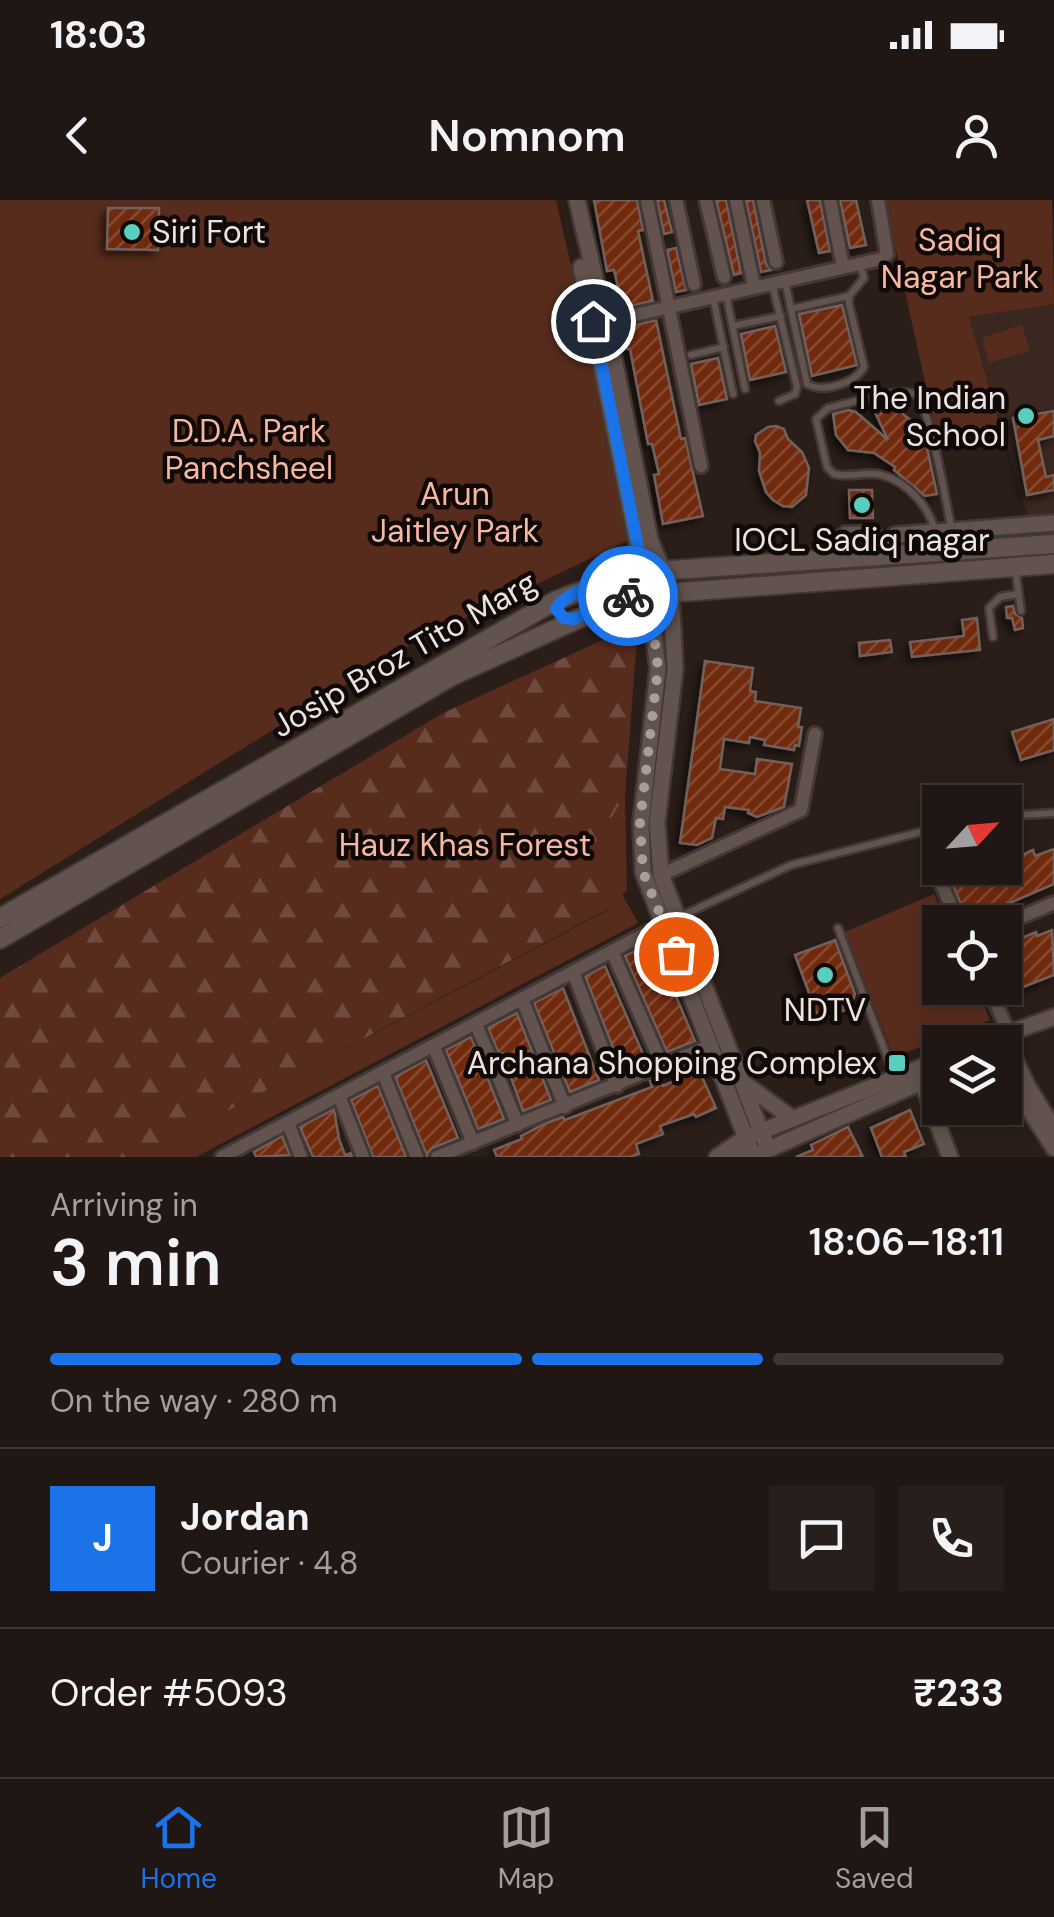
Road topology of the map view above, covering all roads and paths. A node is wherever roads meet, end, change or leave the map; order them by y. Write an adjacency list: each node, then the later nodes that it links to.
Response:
1 (567, 200): 37 (street)
2 (577, 200): 22 (street)
3 (647, 200): 19 (street)
4 (676, 200): 15 (street)
5 (706, 200): 13 (street)
6 (736, 200): 16 (street)
7 (763, 200): 10 (street)
8 (830, 200): 12 (street)
9 (878, 200): 11 (street)
10 (776, 262)
11 (860, 264): 12 (street); 18 (lane)
12 (844, 267): 14 (street)
13 (724, 277)
14 (778, 280): 16 (street); 20 (lane); 21 (lane)
15 (694, 284)
16 (754, 286): 17 (street)
17 (719, 294): 19 (street); 23 (lane); 24 (lane)
18 (849, 296): 20 (lane); 20 (lane)
19 (670, 306): 22 (street); 29 (street)
20 (791, 309)
21 (780, 316): 23 (lane); 28 (lane)
22 (604, 322): 37 (street)
23 (732, 326): 26 (lane)
24 (724, 347): 25 (lane); 27 (lane)
25 (691, 354)
26 (745, 389)
27 (734, 394)
28 (780, 401)
29 (700, 466)
30 (1054, 523): 31 (street)
31 (944, 531): 31 (lane); 33 (street)
32 (1054, 544): 33 (main road, Josip Broz Tito Marg)
33 (892, 551): 34 (main road, Josip Broz Tito Marg); 34 (lane)
34 (836, 559): 37 (main road, Josip Broz Tito Marg)
35 (1054, 564): 36 (main road, Josip Broz Tito Marg)
36 (1015, 568): 39 (main road, Josip Broz Tito Marg); 40 (lane)
37 (653, 571): 41 (main road, Josip Broz Tito Marg)
38 (649, 594): 39 (main road, Josip Broz Tito Marg); 43 (main road, Josip Broz Tito Marg); 49 (street)
39 (670, 594): 49 (street)
40 (1018, 594): 42 (lane); 44 (lane)
41 (567, 597): 43 (main road); 53 (main road, Josip Broz Tito Marg)
42 (1020, 611)
43 (574, 619): 56 (main road, Josip Broz Tito Marg)
44 (993, 637)
45 (815, 734): 50 (street)
46 (1054, 812): 47 (lane)
47 (1022, 815)
48 (922, 832): 54 (lane)
49 (650, 843): 50 (street); 54 (street)
50 (660, 875): 54 (street)
51 (1054, 903): 52 (street)
52 (1022, 917)
53 (0, 918)
54 (672, 920): 57 (street); 63 (street); 70 (street)
55 (838, 928): 69 (lane)
56 (0, 939)
57 (612, 951): 58 (street); 65 (street)
58 (573, 972): 59 (street); 72 (street)
59 (522, 999): 61 (street); 75 (street)
60 (1054, 1017): 62 (street)
61 (476, 1024): 64 (street); 80 (street)
62 (1022, 1030)
63 (712, 1046): 65 (street); 82 (street)
64 (434, 1047): 67 (street); 83 (street)
65 (663, 1066): 72 (street)
66 (922, 1067): 69 (street)
67 (383, 1073): 73 (street); 91 (street)
68 (1022, 1073): 76 (street)
69 (896, 1078): 77 (street)
70 (742, 1082): 77 (street); 82 (street)
71 (922, 1082): 86 (street)
72 (617, 1086): 75 (street)
73 (339, 1096): 78 (street); 90 (street)
74 (1022, 1098): 84 (street)
75 (565, 1106): 80 (street)
76 (1048, 1109): 81 (street)
77 (793, 1119): 82 (street)
78 (288, 1123): 85 (street); 89 (street)
79 (935, 1125): 87 (street)
80 (518, 1126): 83 (street)
81 (1054, 1129)
82 (753, 1135): 86 (street); 93 (street)
83 (474, 1143): 92 (street)
84 (1054, 1148)
85 (244, 1152): 88 (street)
86 (753, 1154)
87 (944, 1155)
88 (222, 1157)
89 (301, 1157)
90 (363, 1157)
91 (417, 1157)
92 (437, 1157)
93 (718, 1157)

